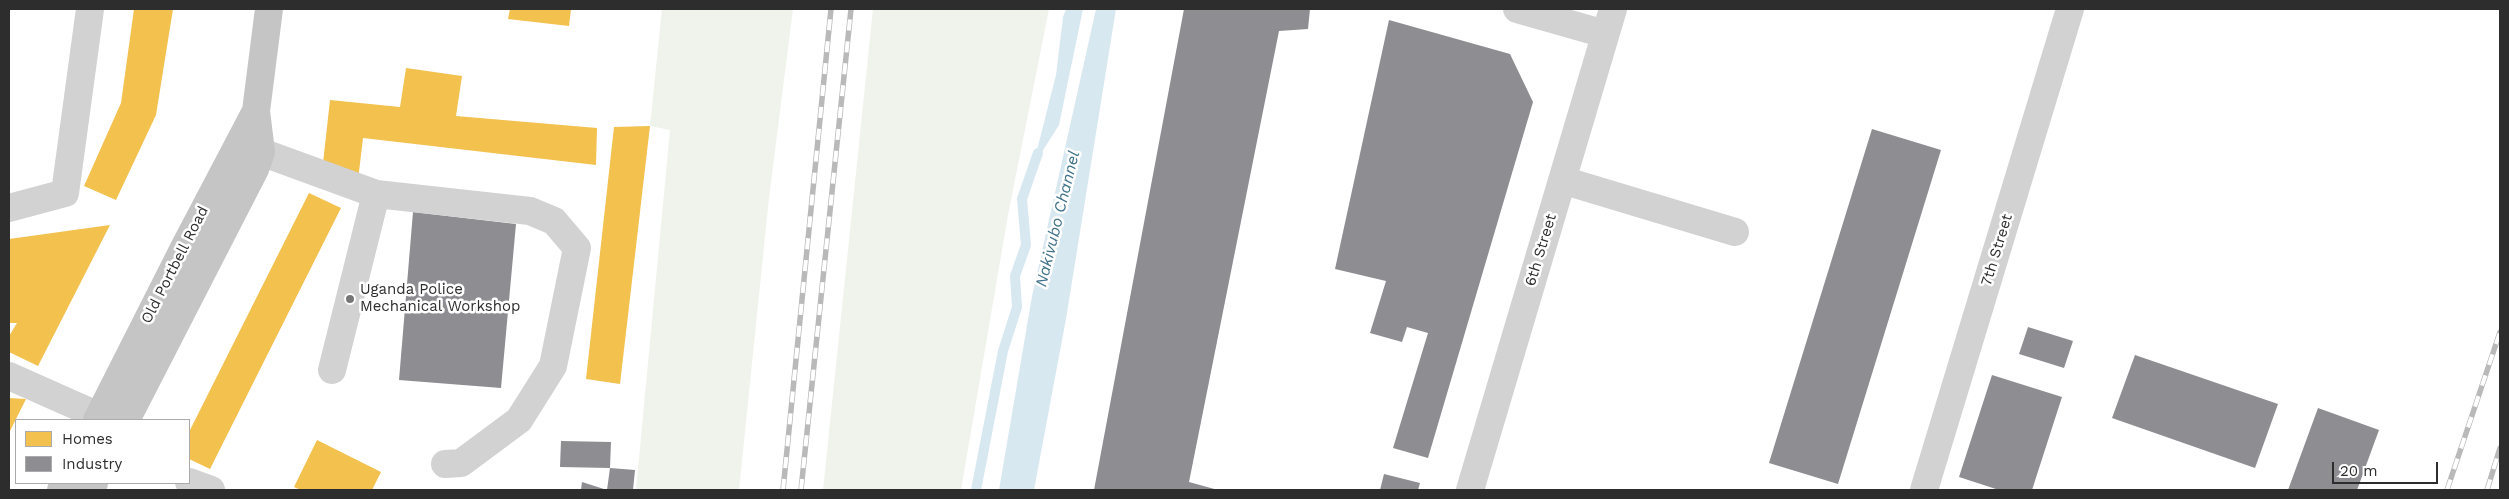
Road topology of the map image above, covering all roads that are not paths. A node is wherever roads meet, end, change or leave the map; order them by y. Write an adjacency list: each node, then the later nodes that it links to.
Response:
1 (90, 9): 10 (street)
2 (269, 9): 6 (main road, Old Portbell Road)
3 (1517, 9): 5 (street)
4 (2070, 9): 18 (street, 7th Street)
5 (1609, 21): 8 (street, 6th Street)
6 (256, 111): 7 (main road, Old Portbell Road); 14 (main road, Old Portbell Road)
7 (261, 152): 9 (street); 15 (main road, Old Portbell Road)
8 (1562, 180): 11 (street); 20 (street, 6th Street)
9 (376, 194): 12 (street); 16 (street)
10 (9, 208)
11 (1735, 232)
12 (332, 370)
13 (9, 376): 14 (street)
14 (98, 418)
15 (127, 419)
16 (445, 464)
17 (190, 482): 19 (street)
18 (1928, 489)
19 (211, 490)
20 (1470, 490)

